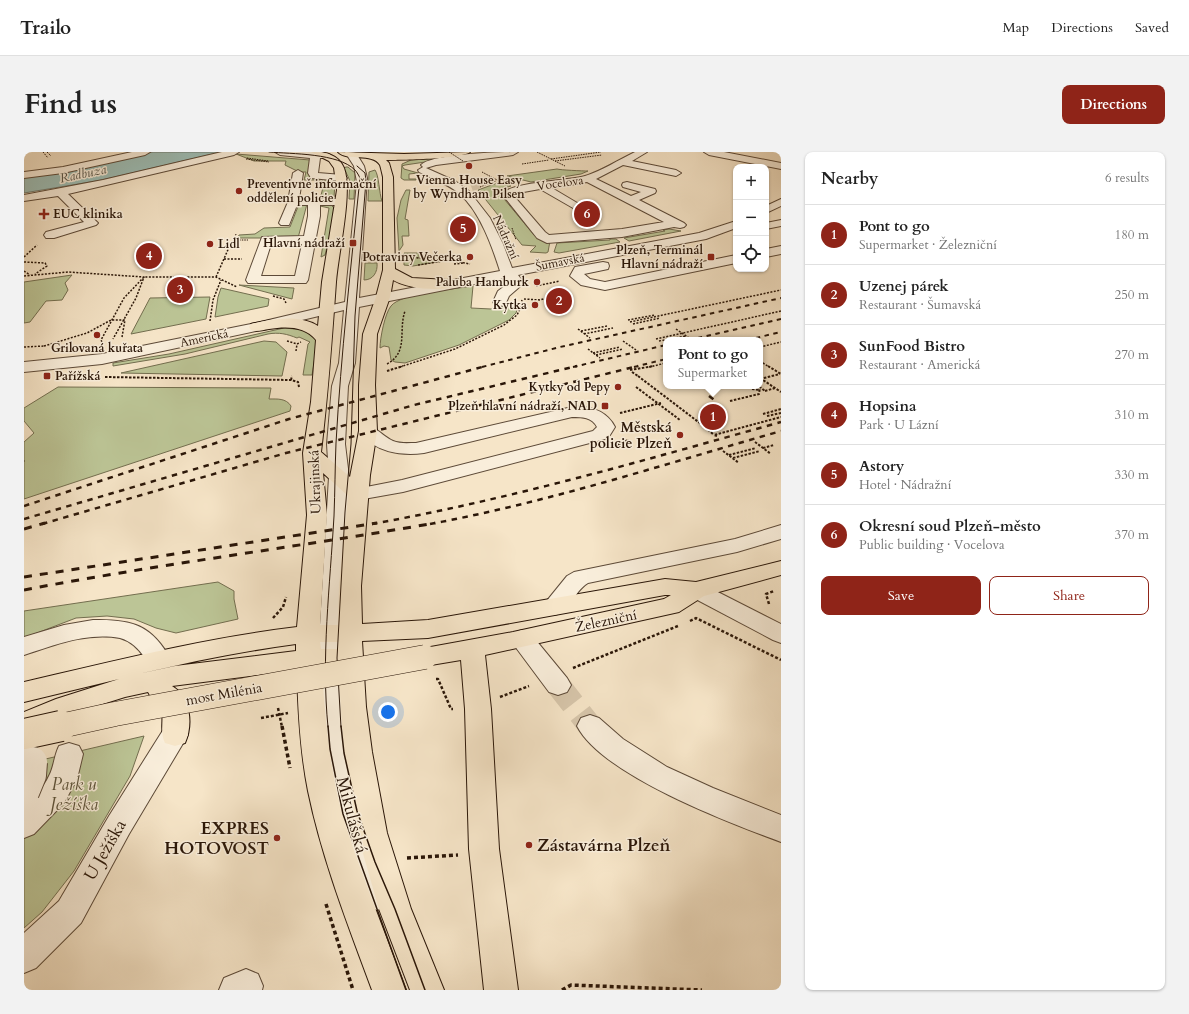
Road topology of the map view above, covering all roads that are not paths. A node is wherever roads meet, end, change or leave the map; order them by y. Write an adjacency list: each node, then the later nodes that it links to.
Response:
1 (106, 152): 16 (street)
2 (145, 152): 20 (street)
3 (234, 152): 25 (street)
4 (280, 152): 9 (street)
5 (395, 152): 11 (main road)
6 (513, 152): 45 (street, Nádražní)
7 (642, 152): 14 (street)
8 (709, 152): 15 (street)
9 (292, 153): 10 (street)
10 (320, 153): 11 (main road); 18 (main road); 18 (street)
11 (360, 154): 12 (main road); 18 (main road); 21 (main road); 21 (main road); 50 (street, Ukrajinská)
12 (420, 157): 13 (main road); 21 (main road)
13 (460, 157)
14 (622, 162): 19 (street); 22 (street)
15 (781, 166)
16 (24, 168)
17 (298, 173): 28 (street)
18 (341, 173): 30 (main road, Ukrajinská)
19 (676, 173)
20 (24, 176)
21 (388, 177): 44 (main road)
22 (588, 179): 24 (street, Vocelova); 27 (street, Vocelova)
23 (627, 184): 27 (street)
24 (542, 186): 31 (street); 33 (street, Vocelova)
25 (61, 193): 26 (street); 37 (street)
26 (24, 198)
27 (631, 200): 33 (street, Vocelova)
28 (293, 202): 29 (street); 32 (street)
29 (314, 202): 30 (street); 39 (street)
30 (341, 202): 46 (main road, Ukrajinská)
31 (580, 209)
32 (285, 223)
33 (676, 223): 38 (street, Vocelova)
34 (781, 223): 36 (street)
35 (733, 225): 38 (street, Šumavská)
36 (770, 231)
37 (50, 235)
38 (702, 236): 45 (street, Šumavská)
39 (309, 240): 39 (street)
40 (714, 245): 43 (street)
41 (781, 250): 42 (street)
42 (769, 252)
43 (733, 260)
44 (389, 270): 47 (main road); 48 (main road)
45 (511, 275): 47 (street, Šumavská); 49 (street)
46 (329, 282): 50 (street); 51 (main road, Ukrajinská)
47 (449, 284): 48 (street, Šumavská)
48 (383, 297): 50 (street); 53 (main road)
49 (500, 302)
50 (352, 304): 51 (street); 53 (street); 58 (street, Ukrajinská)
51 (328, 309): 52 (street, Americká); 54 (main road, Ukrajinská)
52 (256, 327): 54 (main road); 55 (street, Americká)
53 (370, 334): 56 (main road)
54 (324, 339): 57 (main road, Ukrajinská)
55 (24, 367)
56 (368, 431): 59 (main road); 59 (street)
57 (312, 453): 58 (main road); 67 (main road, Ukrajinská)
58 (339, 477): 59 (main road); 67 (street, Ukrajinská)
59 (358, 494): 67 (main road)
60 (781, 532): 63 (street)
61 (781, 578): 62 (main road, Železniční)
62 (696, 590): 63 (main road); 64 (street); 65 (main road, Železniční)
63 (553, 608): 67 (main road)
64 (781, 634)
65 (522, 639): 68 (main road, Železniční); 71 (street)
66 (24, 646): 69 (street)
67 (330, 646): 69 (main road); 72 (main road); 83 (main road, Mikulášská); 84 (street, Mikulášská); 85 (main road, Mikulášská)
68 (472, 649): 70 (main road, Železniční); 86 (main road)
69 (159, 660): 73 (main road)
70 (428, 669): 76 (main road, most Milénia, bridge)
71 (555, 681)
72 (125, 687): 74 (main road); 77 (main road)
73 (24, 692)
74 (24, 724)
75 (590, 726): 81 (street)
76 (24, 734)
77 (175, 735): 82 (street, U Ježíška)
78 (28, 774): 79 (street, bridge); 80 (street)
79 (24, 792)
80 (24, 825)
81 (781, 829)
82 (24, 956)
83 (389, 990)
84 (412, 990)
85 (428, 990)
86 (501, 990)

